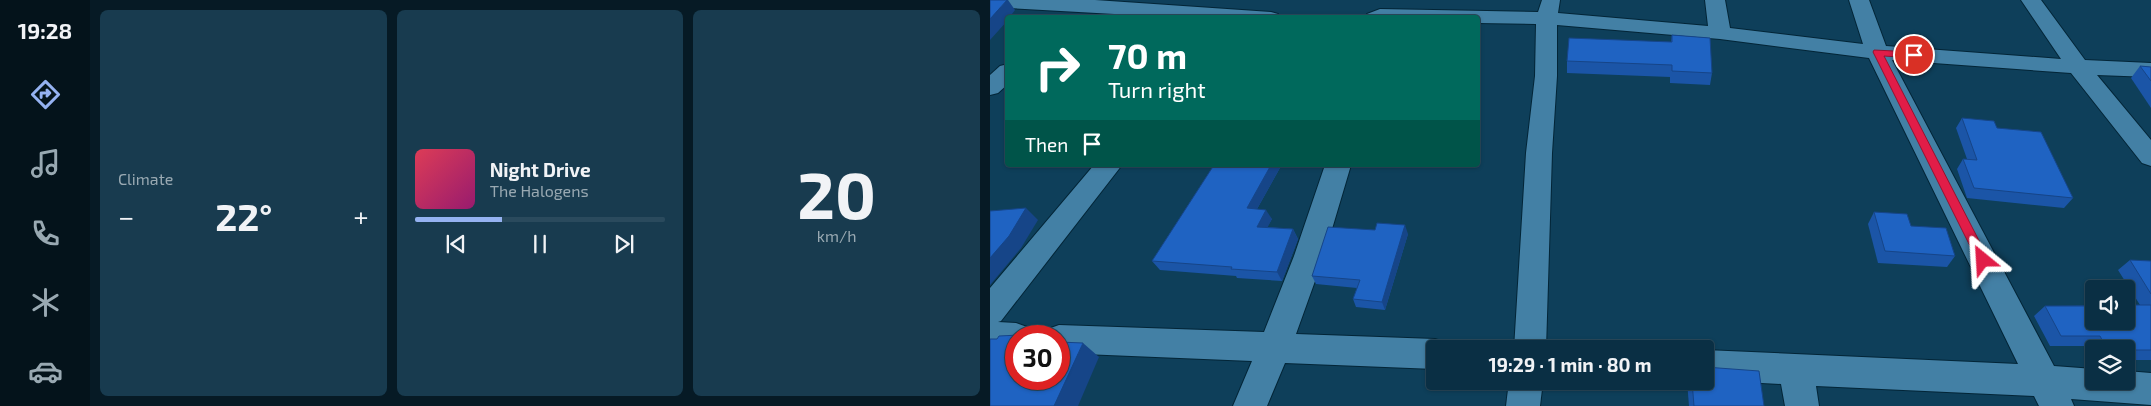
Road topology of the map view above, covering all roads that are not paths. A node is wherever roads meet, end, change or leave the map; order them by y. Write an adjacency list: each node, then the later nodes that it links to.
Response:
1 (1716, 0): 10 (street)
2 (1859, 0): 11 (street)
3 (2031, 0): 12 (street)
4 (990, 2): 5 (street)
5 (1072, 7): 7 (street)
6 (1549, 9): 8 (street); 10 (street); 23 (street)
7 (1234, 11): 9 (street)
8 (1381, 13)
9 (1255, 15)
10 (1720, 33): 11 (street)
11 (1878, 52): 12 (street); 30 (street)
12 (2078, 67): 13 (street); 16 (street)
13 (2151, 70)
14 (1005, 74): 15 (street)
15 (990, 88)
16 (2151, 157)
17 (1107, 167): 19 (street)
18 (1337, 167): 24 (street)
19 (990, 311)
20 (990, 336): 21 (street)
21 (1005, 337)
22 (1070, 340): 24 (street)
23 (1530, 340)
24 (1274, 349): 25 (street); 31 (street)
25 (1426, 354)
26 (1714, 365): 27 (street)
27 (1796, 368): 30 (street); 33 (street)
28 (2151, 389): 30 (street)
29 (1525, 390): 32 (street)
30 (2051, 394)
31 (1250, 406)
32 (1522, 406)
33 (1802, 406)

